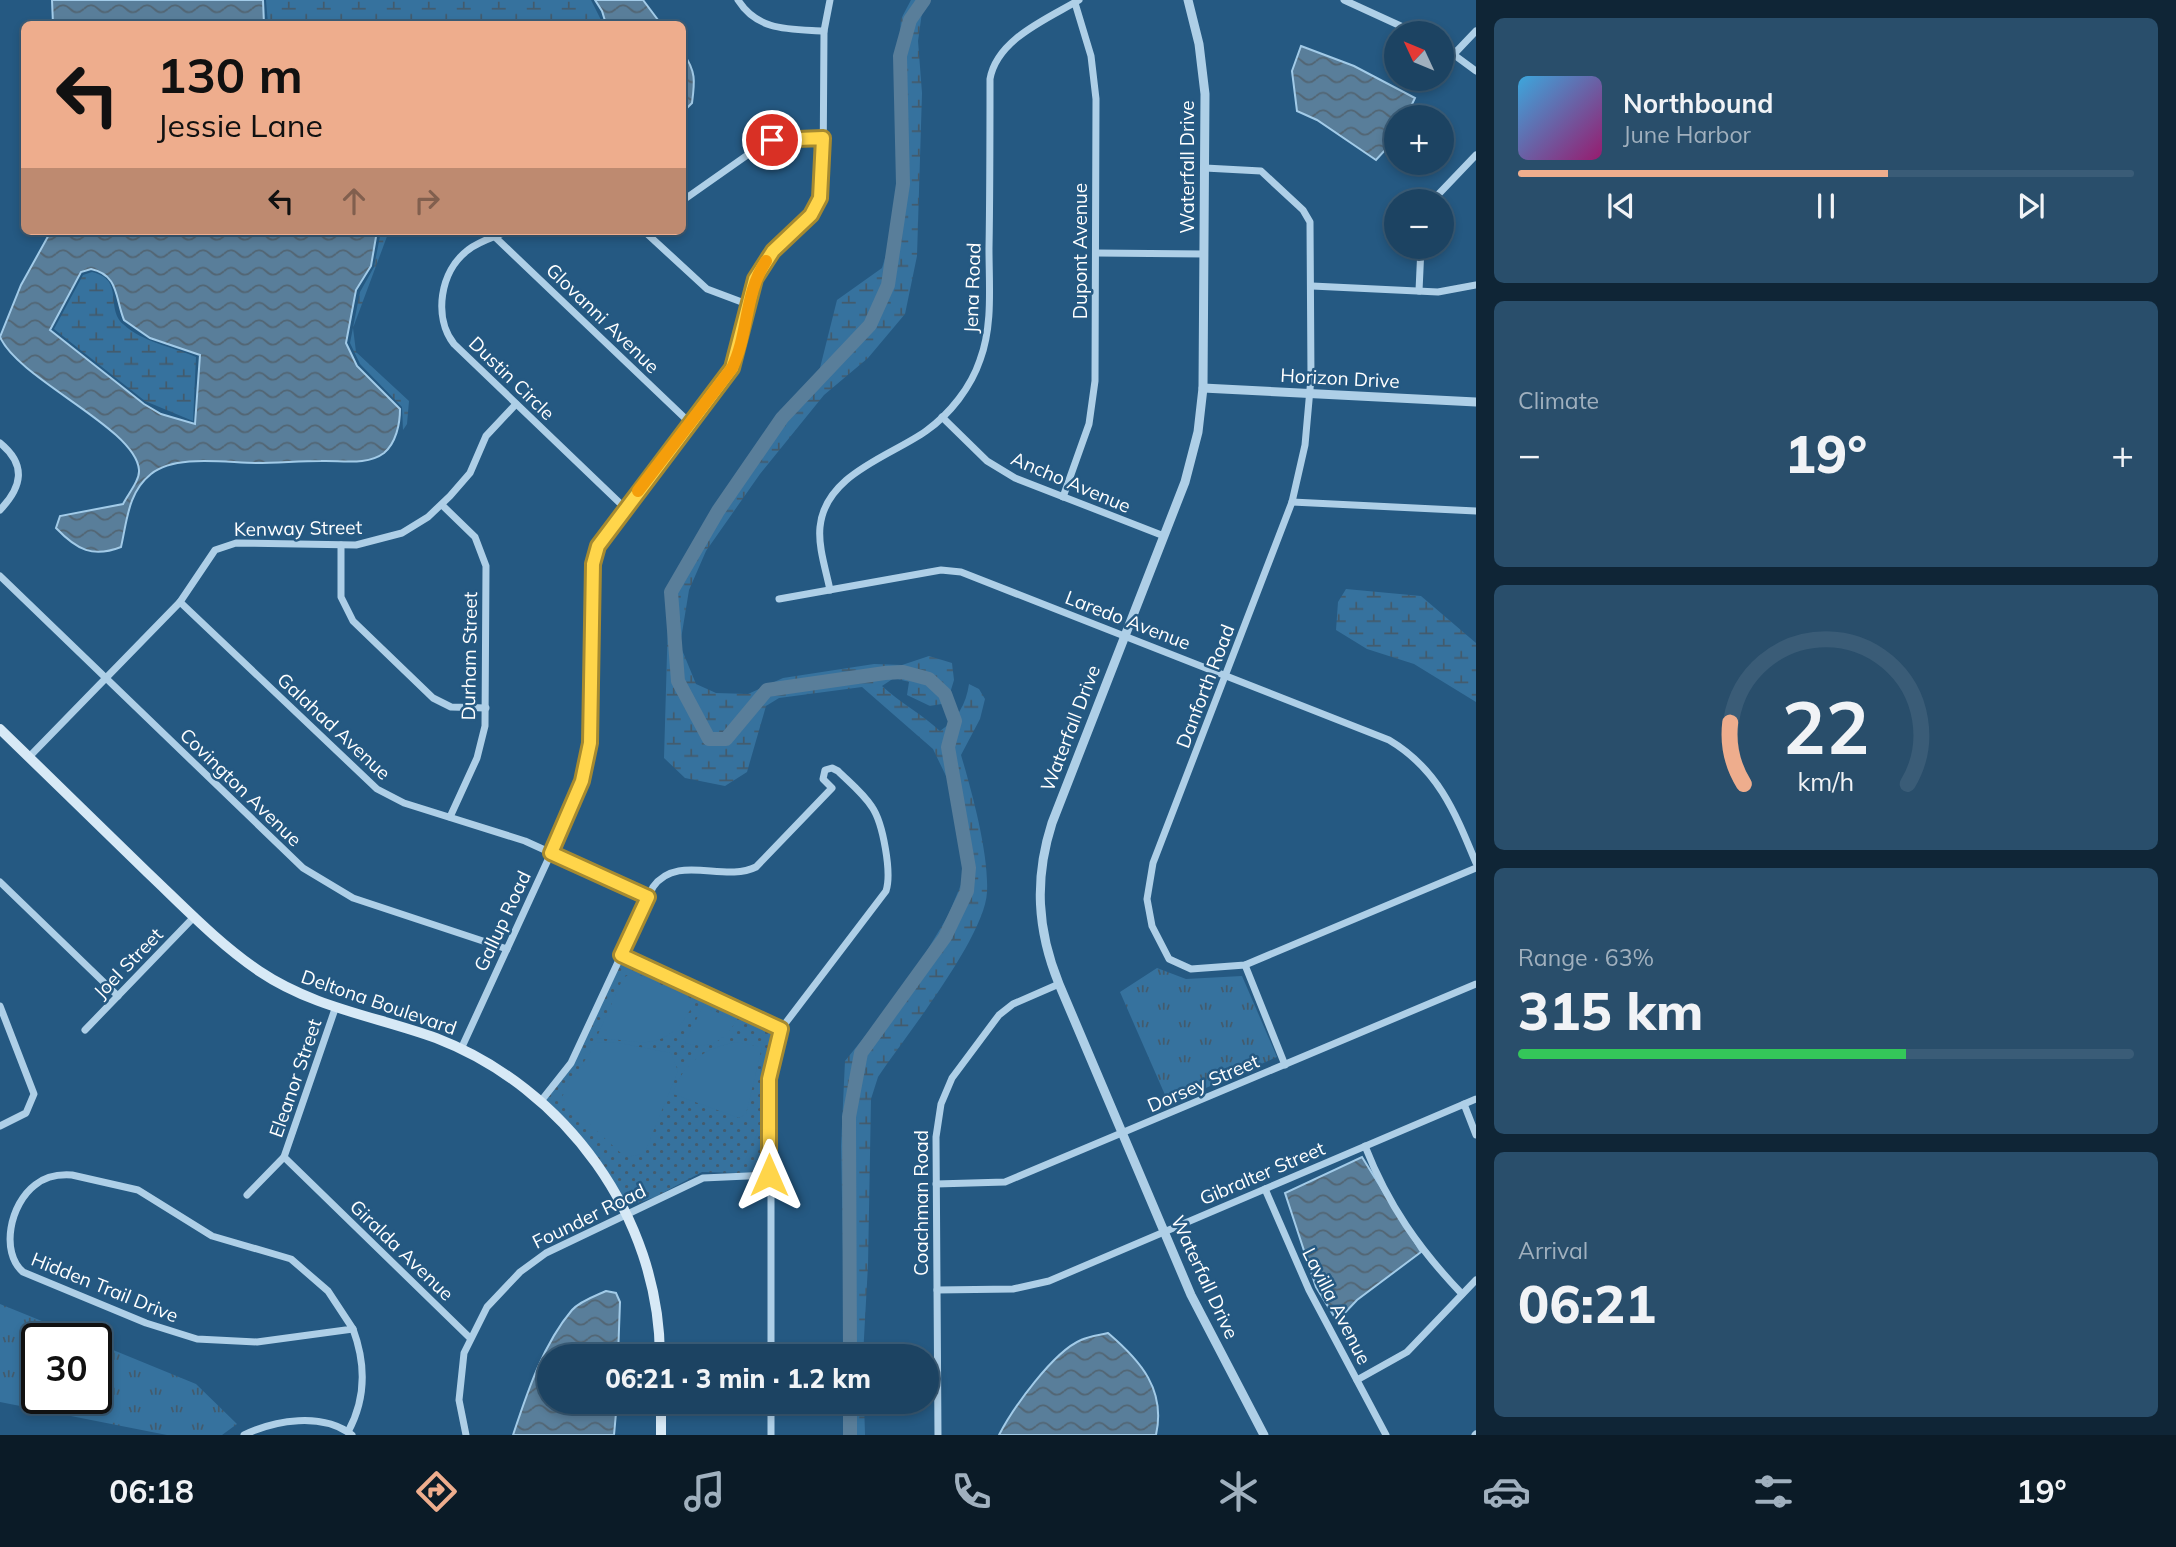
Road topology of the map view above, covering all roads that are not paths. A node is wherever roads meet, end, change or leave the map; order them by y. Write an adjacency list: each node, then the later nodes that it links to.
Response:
1 (738, 0): 7 (street)
2 (830, 0): 7 (street, Gallup Road)
3 (1188, 0): 13 (street, Waterfall Drive)
4 (1344, 0): 6 (street)
5 (1077, 1): 19 (street, Dupont Avenue); 30 (street, Jena Road)
6 (1390, 21)
7 (824, 31): 11 (street, Gallup Road)
8 (1476, 32): 9 (street)
9 (1455, 53): 10 (street)
10 (1476, 71)
11 (823, 138): 15 (street); 25 (street, Gallup Road)
12 (1476, 155): 14 (street)
13 (1205, 168): 20 (street, Waterfall Drive); 23 (street, Danforth Road)
14 (1443, 189)
15 (686, 198)
16 (499, 235): 18 (street, Dustin Circle)
17 (647, 235): 25 (street)
18 (495, 237): 29 (street, Dustin Circle); 31 (street, Glovanni Avenue)
19 (1096, 253): 20 (street); 33 (street, Dupont Avenue)
20 (1204, 254): 26 (street, Waterfall Drive)
21 (1420, 259): 24 (street)
22 (1476, 285): 24 (street)
23 (1312, 286): 24 (street); 27 (street, Danforth Road)
24 (1419, 292)
25 (747, 304): 31 (street, Gallup Road)
26 (1203, 388): 27 (street, Horizon Drive); 39 (street, Waterfall Drive)
27 (1310, 394): 28 (street, Horizon Drive); 34 (street, Danforth Road)
28 (1476, 402)
29 (516, 404): 35 (street, Kenway Street); 36 (street, Dustin Circle)
30 (942, 417): 33 (street, Ancho Avenue); 42 (street, Jena Road)
31 (690, 423): 36 (street, Gallup Road)
32 (0, 443): 37 (street)
33 (1063, 497): 39 (street, Ancho Avenue)
34 (1292, 502): 38 (street); 46 (street, Danforth Road)
35 (442, 505): 40 (street, Kenway Street); 48 (street, Durham Street)
36 (625, 508): 52 (street, Gallup Road)
37 (0, 510)
38 (1476, 511)
39 (1164, 536): 45 (street, Waterfall Drive)
40 (341, 545): 44 (street, Kenway Street); 48 (street)
41 (0, 576): 47 (street, Covington Avenue)
42 (830, 590): 43 (street, Laredo Avenue); 45 (street, Laredo Avenue)
43 (779, 599)
44 (180, 601): 47 (street, Kenway Street); 51 (street, Galahad Avenue)
45 (1125, 635): 46 (street, Laredo Avenue); 60 (street, Waterfall Drive)
46 (1226, 675): 53 (street, Laredo Avenue); 59 (street, Danforth Road)
47 (106, 678): 50 (street, Kenway Street); 57 (street, Covington Avenue)
48 (486, 708): 51 (street, Durham Street)
49 (0, 729): 50 (main road, Deltona Boulevard)
50 (29, 757): 56 (main road, Deltona Boulevard)
51 (450, 817): 52 (street, Galahad Avenue)
52 (551, 853): 55 (street, Galahad Avenue); 57 (street, Gallup Road)
53 (1476, 865): 59 (street, Danforth Road)
54 (0, 882): 62 (street)
55 (648, 897): 58 (street); 65 (street)
56 (194, 917): 62 (street, Joel Street); 64 (main road, Deltona Boulevard)
57 (506, 949): 67 (street, Gallup Road)
58 (621, 955): 65 (street); 70 (street)
59 (1245, 965): 68 (street)
60 (1059, 984): 73 (street, Waterfall Drive); 78 (street, Coachman Road)
61 (1476, 984): 68 (street, Dorsey Street)
62 (118, 996): 66 (street, Joel Street)
63 (0, 1006): 72 (street)
64 (335, 1009): 67 (main road, Deltona Boulevard); 76 (street, Eleanor Street)
65 (781, 1029): 77 (street)
66 (85, 1030)
67 (461, 1049): 70 (main road, Deltona Boulevard)
68 (1285, 1065): 73 (street, Dorsey Street)
69 (1476, 1099): 71 (street, Gibralter Street)
70 (541, 1101): 82 (main road, Deltona Boulevard)
71 (1464, 1104): 74 (street); 75 (street, Gibralter Street)
72 (0, 1126)
73 (1122, 1134): 78 (street, Dorsey Street); 83 (street, Waterfall Drive)
74 (1476, 1135)
75 (1365, 1146): 80 (street, Gibralter Street); 86 (street)
76 (284, 1157): 79 (street, Eleanor Street); 81 (street, Eleanor Street)
77 (769, 1175): 82 (street, Founder Road); 90 (street)
78 (936, 1184): 85 (street, Coachman Road)
79 (312, 1185): 88 (street, Giralda Avenue)
80 (1265, 1189): 83 (street, Gibralter Street); 91 (street, Lavilla Avenue)
81 (247, 1195)
82 (627, 1214): 88 (street, Founder Road); 89 (main road, Deltona Boulevard)
83 (1164, 1232): 85 (street, Gibralter Street); 95 (street, Waterfall Drive)
84 (1476, 1280): 86 (street)
85 (937, 1290): 100 (street, Coachman Road)
86 (1462, 1294): 91 (street)
87 (352, 1329): 87 (street, Hidden Trail Drive); 94 (street, Hidden Trail Drive)
88 (469, 1337): 97 (street, Founder Road)
89 (659, 1344)
90 (771, 1344)
91 (1357, 1380): 101 (street, Lavilla Avenue)
92 (661, 1414): 98 (main road)
93 (771, 1414): 99 (street)
94 (350, 1434): 96 (street)
95 (1262, 1434)
96 (244, 1435)
97 (466, 1435)
98 (661, 1435)
99 (771, 1435)
100 (938, 1435)
101 (1385, 1435)

